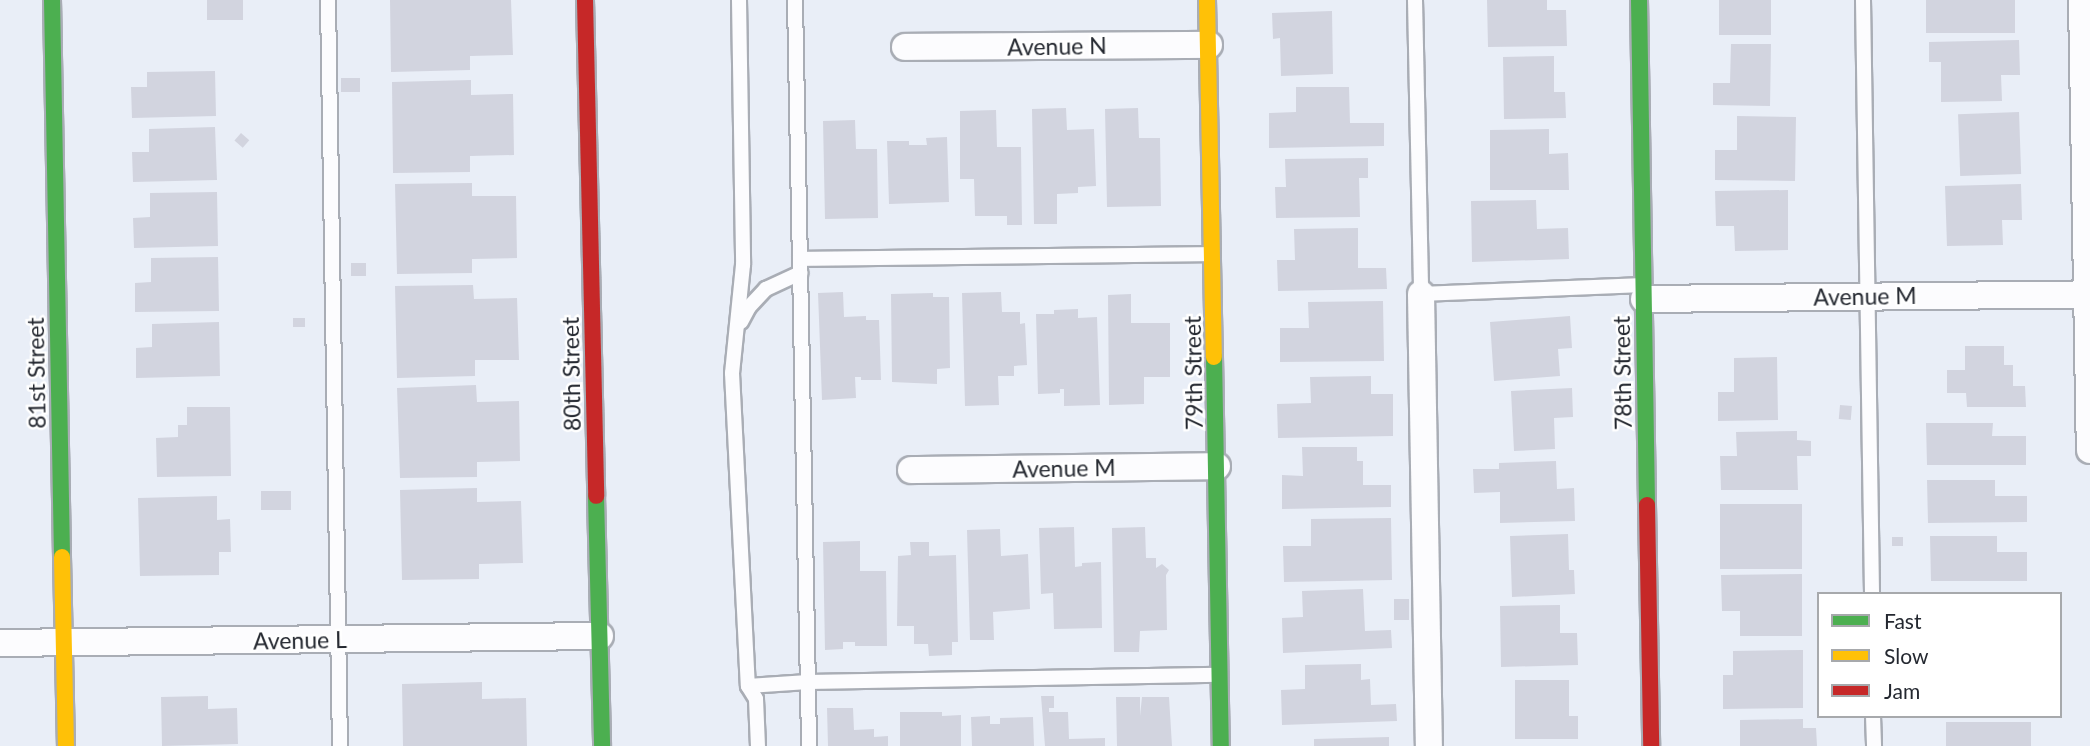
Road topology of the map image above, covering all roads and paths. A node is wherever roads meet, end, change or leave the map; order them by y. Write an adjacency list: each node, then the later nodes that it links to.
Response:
1 (52, 0): 27 (street, 81st Street)
2 (328, 0): 25 (lane)
3 (585, 0): 24 (street, 80th Street)
4 (739, 0): 19 (lane)
5 (795, 0): 14 (lane)
6 (1207, 0): 11 (street, 79th Street)
7 (1415, 0): 17 (lane)
8 (1639, 0): 15 (street, 78th Street)
9 (1863, 0): 18 (lane)
10 (2082, 0): 16 (street)
11 (1209, 45): 12 (street, Avenue N); 13 (street, 79th Street)
12 (905, 47)
13 (1213, 254): 14 (lane); 21 (street, 79th Street)
14 (800, 266): 19 (lane); 29 (lane)
15 (1644, 292): 17 (lane); 18 (street, Avenue M); 39 (street, 78th Street)
16 (2088, 293): 18 (street, Avenue M); 20 (street)
17 (1421, 294): 38 (street)
18 (1867, 296): 23 (lane)
19 (737, 330): 30 (lane)
20 (2090, 450)
21 (1217, 466): 22 (street, Avenue M); 28 (street, 79th Street)
22 (911, 470)
23 (1872, 592)
24 (600, 636): 25 (street, Avenue L); 34 (street, 80th Street)
25 (338, 640): 27 (street, Avenue L); 33 (lane)
26 (0, 643): 27 (street, Avenue L)
27 (64, 643): 32 (street, 81st Street)
28 (1220, 674): 29 (lane); 37 (street, 79th Street)
29 (808, 682): 30 (lane); 36 (lane)
30 (748, 686): 35 (lane)
31 (1874, 718): 40 (lane)
32 (66, 746)
33 (340, 746)
34 (602, 746)
35 (758, 746)
36 (809, 746)
37 (1221, 746)
38 (1429, 746)
39 (1651, 746)
40 (1874, 746)

